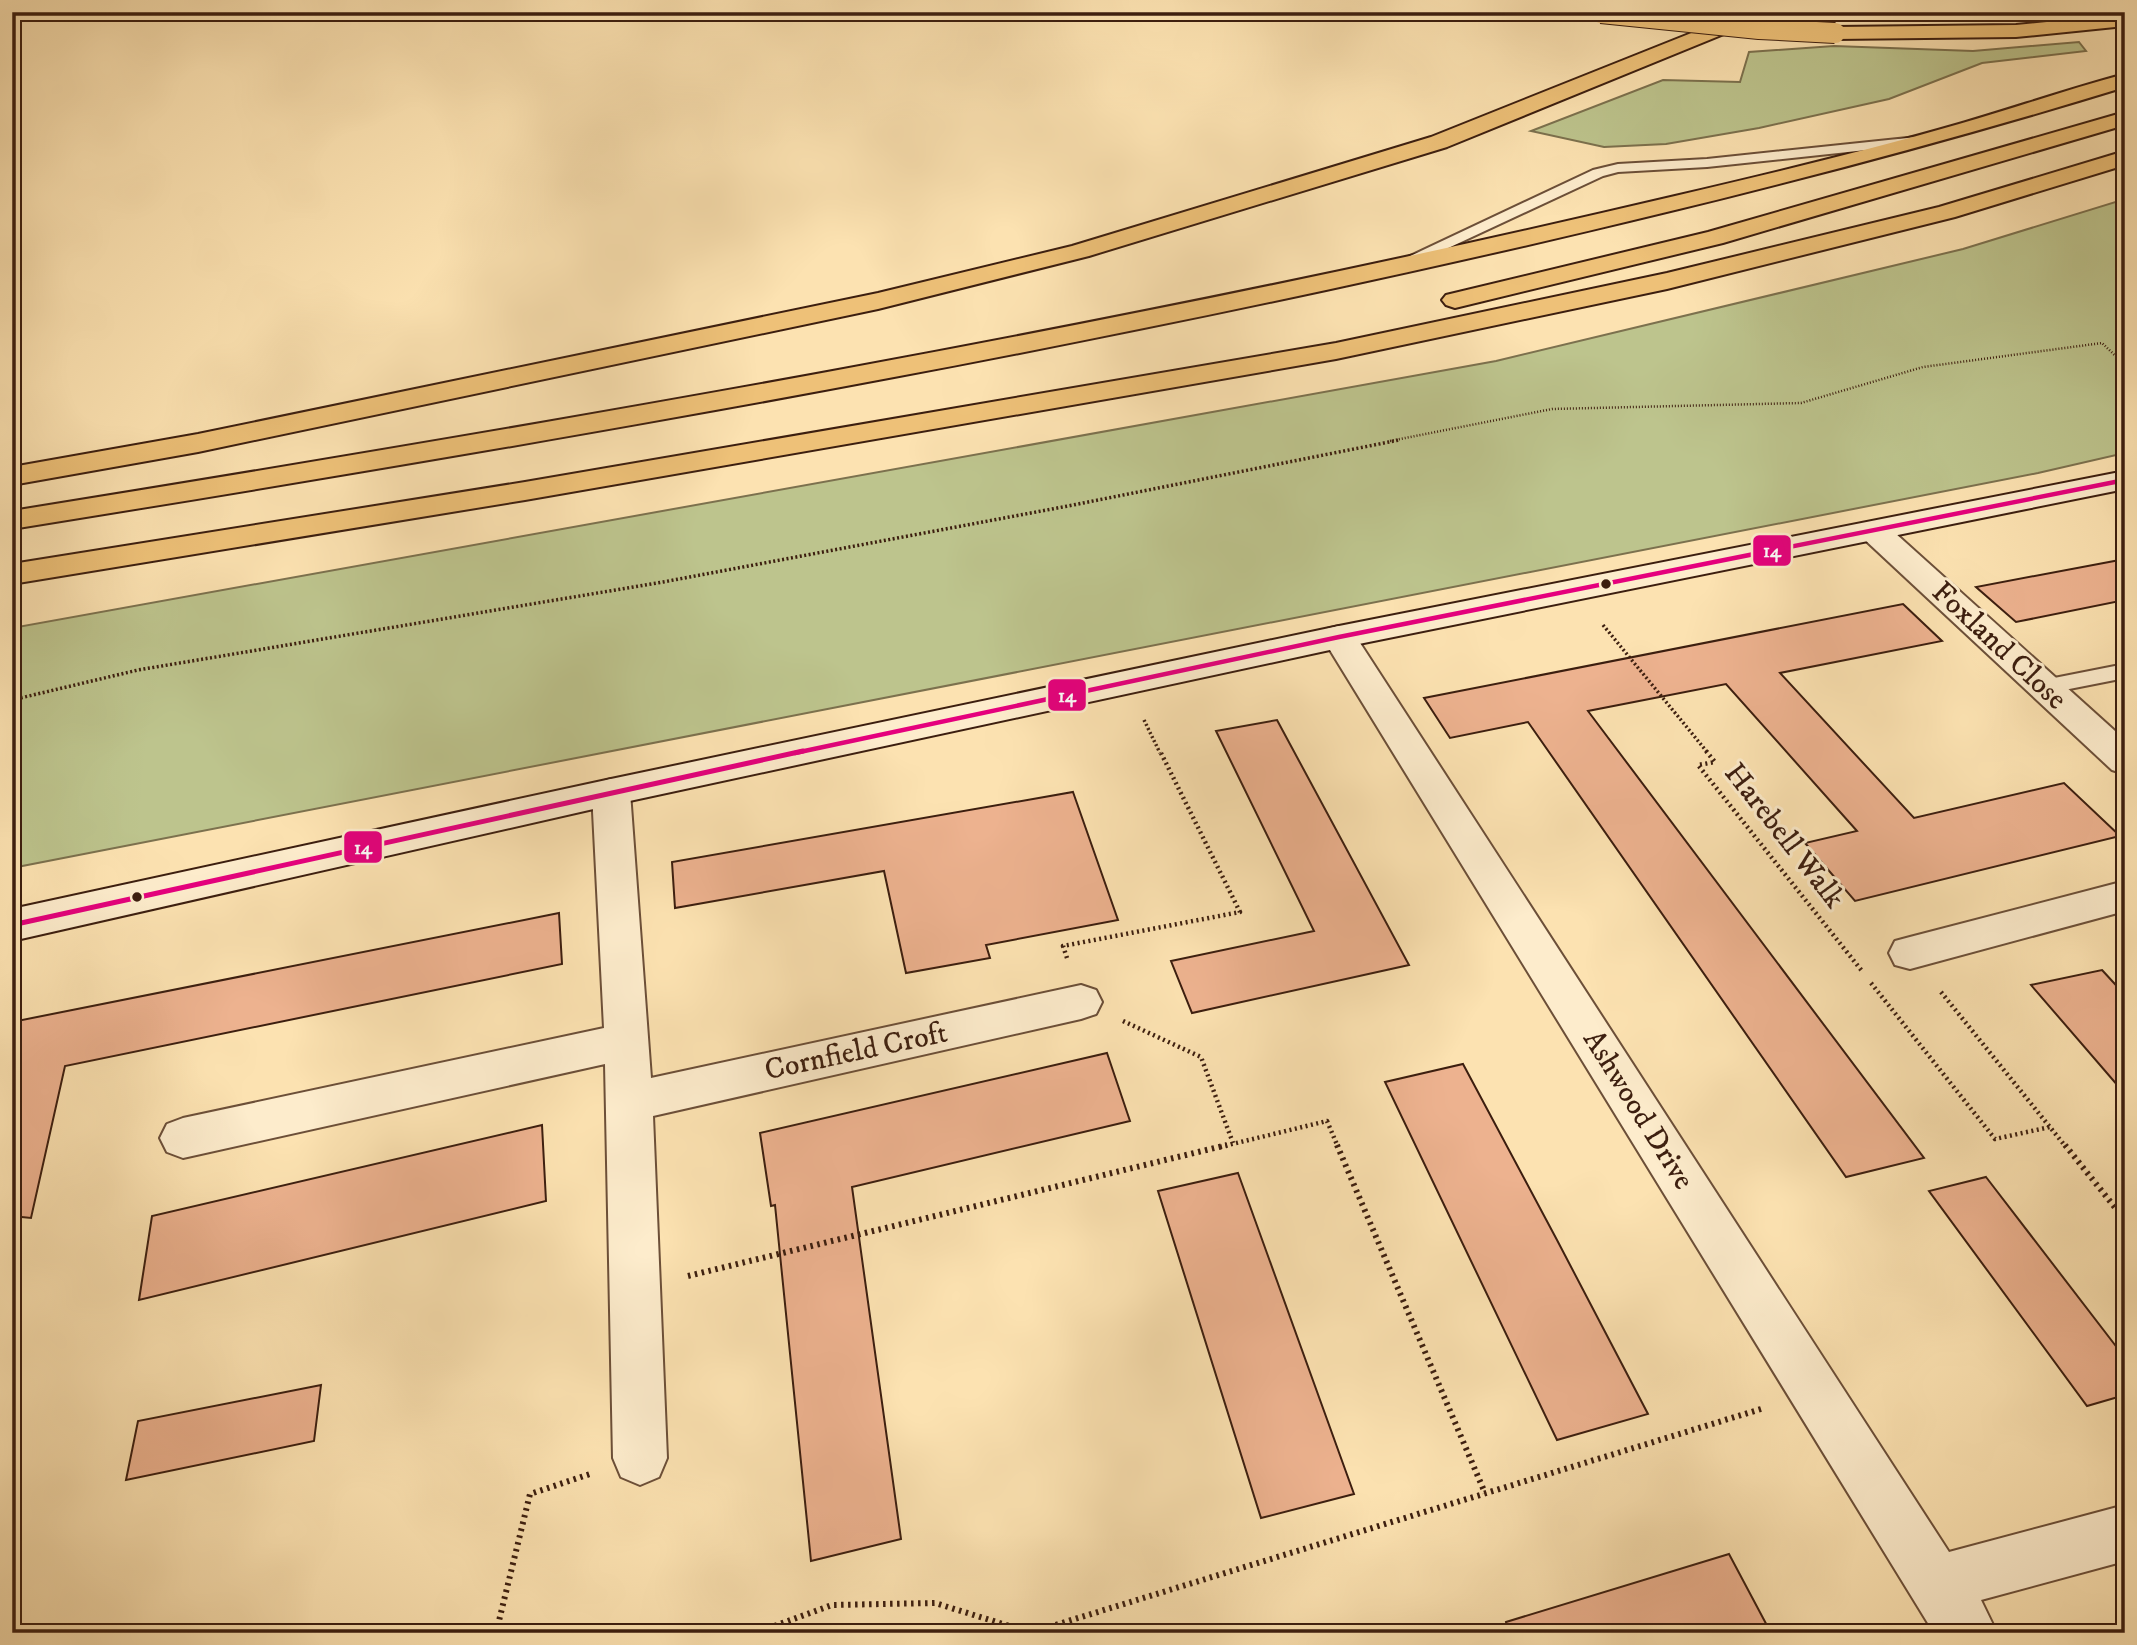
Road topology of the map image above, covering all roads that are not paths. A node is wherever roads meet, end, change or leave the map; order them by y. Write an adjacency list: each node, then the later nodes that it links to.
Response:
1 (1760, 12): 11 (highway)
2 (1599, 13): 3 (highway, bridge)
3 (2125, 20)
4 (2125, 80): 6 (highway)
5 (2125, 118): 9 (highway)
6 (1921, 141): 8 (highway); 8 (lane)
7 (2125, 158): 13 (highway)
8 (1385, 272): 14 (highway)
9 (1437, 304)
10 (1411, 310): 13 (highway)
11 (12, 476)
12 (2125, 480): 15 (street)
13 (525, 491): 16 (highway)
14 (12, 520)
15 (1874, 531): 17 (street); 19 (street, Foxland Close)
16 (12, 574)
17 (1339, 638): 21 (street); 31 (street, Ashwood Drive)
18 (2125, 671): 19 (lane)
19 (2044, 687): 20 (street, Foxland Close)
20 (2125, 761)
21 (611, 792): 23 (street); 26 (street)
22 (2125, 896): 24 (street)
23 (12, 925)
24 (1910, 953)
25 (1081, 1002): 27 (street, Cornfield Croft)
26 (626, 1041): 27 (street); 28 (street)
27 (631, 1101): 29 (street)
28 (183, 1138)
29 (640, 1458)
30 (2125, 1533): 31 (street)
31 (1936, 1584): 32 (street, Ashwood Drive)
32 (1968, 1633)

